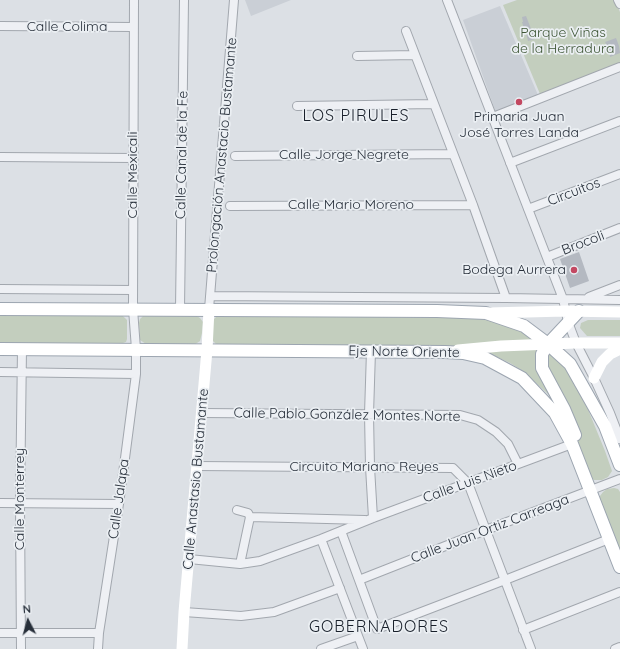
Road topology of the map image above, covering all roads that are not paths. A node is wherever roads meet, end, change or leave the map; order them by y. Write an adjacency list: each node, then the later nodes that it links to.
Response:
1 (134, 0): 8 (street, Calle Mexicali)
2 (184, 0): 38 (street, Calle Canal de la Fe)
3 (234, 0): 31 (street, Prolongación Anastacio Bustamante)
4 (448, 0): 15 (street)
5 (618, 0): 6 (street)
6 (620, 4)
7 (0, 26): 8 (street, Calle Colima)
8 (134, 27): 20 (street, Calle Mexicali)
9 (406, 31): 10 (street)
10 (415, 55): 11 (street); 13 (street)
11 (356, 56)
12 (620, 67): 15 (street)
13 (434, 104): 14 (street); 17 (street)
14 (297, 106)
15 (493, 117): 21 (street)
16 (620, 121): 21 (street)
17 (454, 154): 18 (street, Calle Jorge Negrete); 23 (street)
18 (234, 156)
19 (0, 157): 20 (street)
20 (133, 158): 30 (street, Calle Mexicali)
21 (510, 163): 25 (street)
22 (620, 174): 25 (street, Circuitos)
23 (473, 205): 24 (street, Calle Mario Moreno); 32 (street)
24 (230, 206)
25 (528, 209): 27 (street)
26 (620, 228): 27 (street, Brocoli)
27 (547, 257): 33 (street)
28 (620, 285): 34 (street)
29 (0, 289): 30 (street)
30 (133, 290): 37 (street, Calle Mexicali)
31 (210, 296): 32 (street); 39 (street, Prolongación Anastacio Bustamante)
32 (506, 298): 33 (street)
33 (563, 299): 34 (street); 43 (street)
34 (584, 299): 35 (street)
35 (620, 300)
36 (0, 309): 37 (main road)
37 (133, 309): 38 (main road); 50 (street, Calle Mexicali)
38 (180, 309): 39 (main road)
39 (209, 309): 42 (main road); 51 (street, Calle Anastasio Bustamante)
40 (579, 311): 41 (street); 43 (main road)
41 (620, 312)
42 (486, 313): 43 (street); 46 (main road)
43 (566, 317): 44 (street); 46 (main road)
44 (576, 343): 45 (street); 46 (street); 57 (street)
45 (620, 343)
46 (548, 344): 53 (street); 58 (main road); 63 (main road)
47 (620, 348): 57 (street)
48 (0, 349): 49 (main road, Eje Norte Oriente)
49 (22, 349): 50 (main road, Eje Norte Oriente); 55 (street, Calle Monterrey)
50 (136, 349): 51 (main road, Eje Norte Oriente); 56 (street, Calle Jalapa)
51 (207, 350): 52 (main road, Eje Norte Oriente); 59 (street, Calle Anastasio Bustamante)
52 (371, 351): 53 (main road, Eje Norte Oriente); 60 (street)
53 (445, 352): 63 (main road, Eje Norte Oriente)
54 (0, 372): 55 (street)
55 (22, 372): 56 (street); 72 (street, Calle Monterrey)
56 (136, 374): 73 (street, Calle Jalapa)
57 (594, 378): 61 (street)
58 (595, 407): 61 (main road); 65 (main road)
59 (202, 413): 60 (street, Calle Pablo González Montes Norte); 66 (street, Calle Anastasio Bustamante)
60 (369, 414): 64 (street, Calle Pablo González Montes Norte); 67 (street)
61 (610, 414): 62 (street)
62 (620, 439)
63 (572, 444): 64 (street, Calle Luis Nieto); 70 (main road, Eje Norte Oriente)
64 (518, 464): 69 (street, Calle Luis Nieto)
65 (620, 465)
66 (197, 466): 67 (street, Circuito Mariano Reyes); 81 (street, Calle Anastasio Bustamante)
67 (370, 467): 69 (street, Circuito Mariano Reyes); 76 (street)
68 (620, 479): 70 (street, Calle Juan Ortiz Carreaga)
69 (468, 483): 76 (street, Calle Luis Nieto); 77 (street, Circuito Mariano Reyes)
70 (590, 490): 77 (street, Calle Juan Ortiz Carreaga); 80 (main road, Eje Norte Oriente)
71 (0, 503): 72 (street)
72 (20, 504): 73 (street); 91 (street, Calle Monterrey)
73 (119, 504): 92 (street, Calle Jalapa)
74 (237, 510): 75 (street)
75 (250, 517): 76 (street, Calle Luis Nieto); 82 (street)
76 (371, 519): 78 (street, Calle Luis Nieto)
77 (486, 530): 84 (street, Calle Juan Ortiz Carreaga); 85 (street, Circuito Mariano Reyes)
78 (341, 531): 79 (street, Calle Luis Nieto); 84 (street)
79 (321, 539): 82 (street, Calle Luis Nieto); 86 (street)
80 (609, 539): 83 (main road, Eje Norte Oriente); 85 (street)
81 (189, 559): 82 (street, Calle Luis Nieto); 88 (street, Calle Anastasio Bustamante)
82 (240, 564)
83 (620, 567)
84 (360, 580): 85 (street)
85 (505, 580): 89 (street, Circuito Mariano Reyes)
86 (340, 588): 88 (street); 93 (street)
87 (620, 592): 89 (street)
88 (184, 612): 97 (street, Calle Anastasio Bustamante)
89 (524, 630): 100 (street, Circuito Mariano Reyes)
90 (0, 633): 91 (street)
91 (21, 633): 92 (street); 95 (street, Calle Monterrey)
92 (99, 633): 96 (street, Calle Jalapa)
93 (358, 636): 98 (street); 99 (street)
94 (620, 647): 101 (street)
95 (21, 649)
96 (98, 649)
97 (182, 649)
98 (321, 649)
99 (363, 649)
100 (531, 649)
101 (615, 649)

